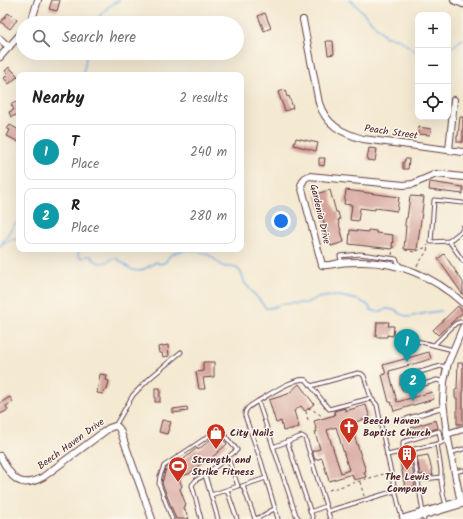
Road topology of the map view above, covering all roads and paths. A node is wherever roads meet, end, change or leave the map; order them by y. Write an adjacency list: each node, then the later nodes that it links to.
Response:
1 (38, 0): 4 (street)
2 (454, 0): 3 (street)
3 (463, 4)
4 (33, 16)
5 (303, 20): 11 (street, Peach Street)
6 (0, 38): 8 (street)
7 (16, 39): 8 (street)
8 (9, 47): 9 (street)
9 (0, 57)
10 (454, 100): 11 (street)
11 (449, 150): 12 (street, Peach Street)
12 (463, 152)
13 (463, 177): 24 (street, Gardenia Drive)
14 (463, 203): 18 (lane)
15 (463, 227): 17 (lane)
16 (394, 241): 21 (path)
17 (449, 241): 18 (lane); 22 (lane)
18 (431, 242): 19 (path)
19 (428, 246): 20 (path); 23 (path)
20 (405, 250)
21 (392, 252)
22 (463, 262)
23 (416, 269)
24 (463, 304)
25 (463, 322): 28 (lane)
26 (463, 327): 29 (street)
27 (397, 336): 28 (lane)
28 (434, 345): 29 (lane)
29 (453, 350): 31 (street)
30 (181, 352): 40 (lane)
31 (447, 367): 32 (street); 32 (lane)
32 (444, 382): 36 (street)
33 (311, 386): 34 (lane); 34 (lane); 35 (lane)
34 (371, 398): 51 (lane)
35 (258, 401): 46 (lane); 59 (lane)
36 (443, 408): 39 (lane); 42 (street)
37 (322, 416): 38 (path)
38 (308, 420)
39 (400, 421)
40 (115, 426): 52 (street, Beech Haven Drive); 76 (street, Beech Haven Drive)
41 (463, 429): 42 (street)
42 (447, 437): 44 (lane); 50 (street)
43 (287, 441): 46 (lane); 70 (lane); 73 (lane)
44 (441, 443): 45 (lane); 49 (lane)
45 (437, 444): 48 (lane); 58 (lane)
46 (273, 447): 83 (lane)
47 (463, 449): 50 (lane)
48 (413, 450): 49 (lane); 60 (lane)
49 (403, 451): 51 (lane)
50 (450, 453): 56 (street)
51 (387, 455): 55 (lane)
52 (0, 456)
53 (228, 458): 57 (lane); 62 (lane); 77 (lane)
54 (463, 470): 56 (lane)
55 (391, 472): 61 (path); 66 (lane)
56 (455, 472): 69 (street)
57 (205, 476): 67 (lane); 78 (lane)
58 (441, 477): 60 (lane); 71 (lane)
59 (266, 478): 63 (lane); 72 (lane)
60 (418, 480): 75 (lane)
61 (360, 481): 65 (path); 68 (path)
62 (238, 486): 63 (lane); 64 (lane)
63 (243, 486): 81 (lane)
64 (227, 490): 67 (lane); 80 (lane)
65 (329, 490)
66 (395, 491): 74 (lane); 86 (lane)
67 (211, 495): 79 (lane)
68 (365, 496)
69 (462, 503): 71 (main road)
70 (326, 506): 73 (lane); 74 (lane)
71 (446, 507): 75 (main road)
72 (275, 509): 81 (lane); 82 (lane)
73 (310, 512): 84 (lane)
74 (328, 512): 85 (lane)
75 (423, 517): 87 (main road)
76 (152, 519)
77 (172, 519)
78 (201, 519)
79 (218, 519)
80 (237, 519)
81 (255, 519)
82 (278, 519)
83 (299, 519)
84 (312, 519)
85 (330, 519)
86 (402, 519)
87 (406, 519)

